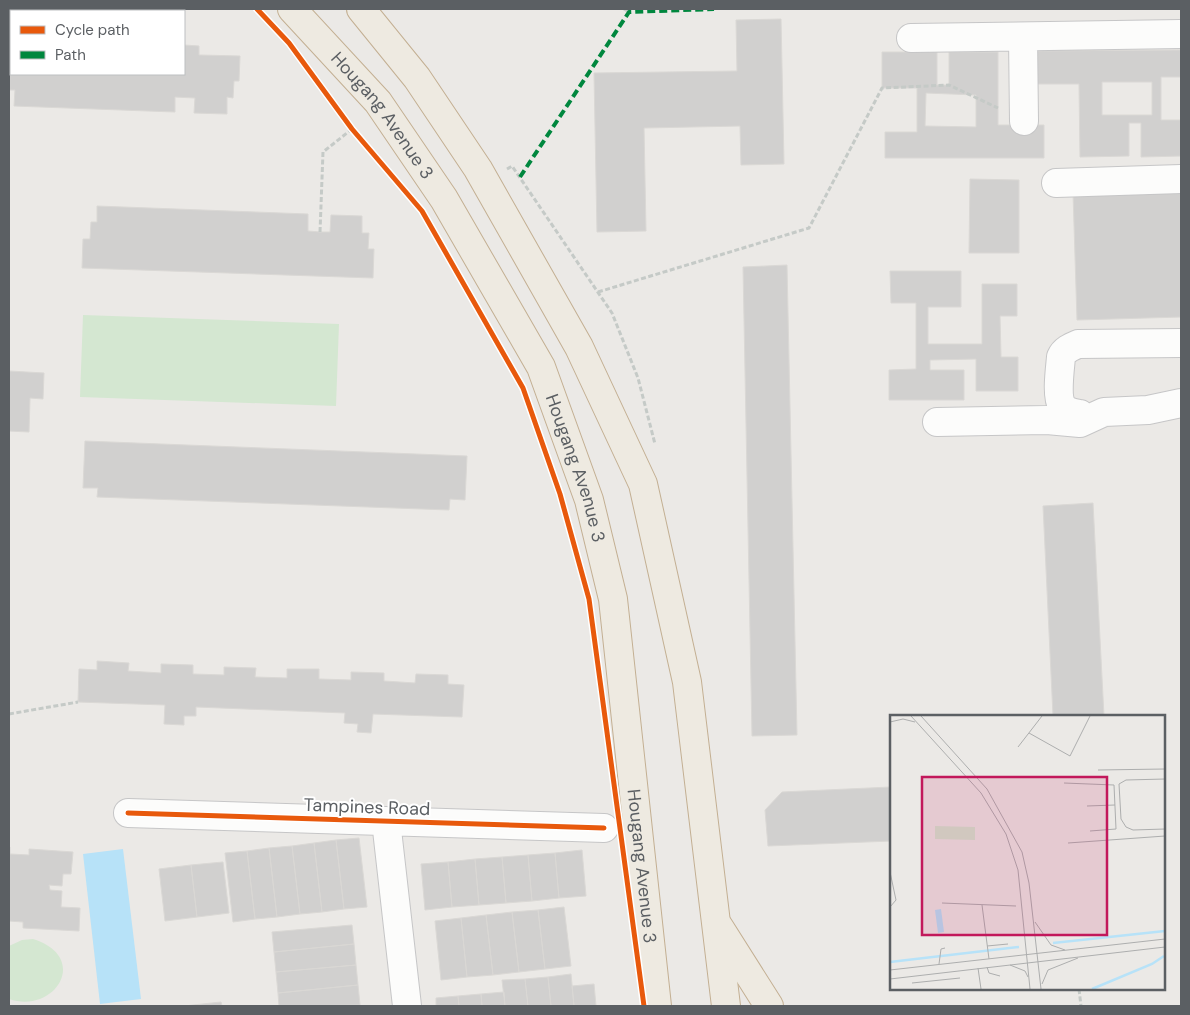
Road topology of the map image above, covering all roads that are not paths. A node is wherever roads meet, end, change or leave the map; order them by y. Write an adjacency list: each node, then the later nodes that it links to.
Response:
1 (292, 9): 20 (highway, Hougang Avenue 3)
2 (361, 9): 18 (highway)
3 (1181, 34): 4 (street)
4 (1022, 37): 5 (street); 6 (street)
5 (911, 38)
6 (1024, 121)
7 (1181, 179): 8 (street)
8 (1056, 183)
9 (1181, 343): 13 (street)
10 (1181, 403): 11 (street)
11 (1109, 412): 12 (street); 13 (street)
12 (1181, 418)
13 (1080, 419): 14 (street)
14 (938, 422)
15 (128, 813): 16 (street, Tampines Road)
16 (386, 821): 17 (street, Tampines Road); 19 (street, Tampines Road)
17 (604, 828)
18 (716, 921): 21 (highway); 22 (highway)
19 (407, 1006)
20 (657, 1006)
21 (726, 1006)
22 (769, 1006)

